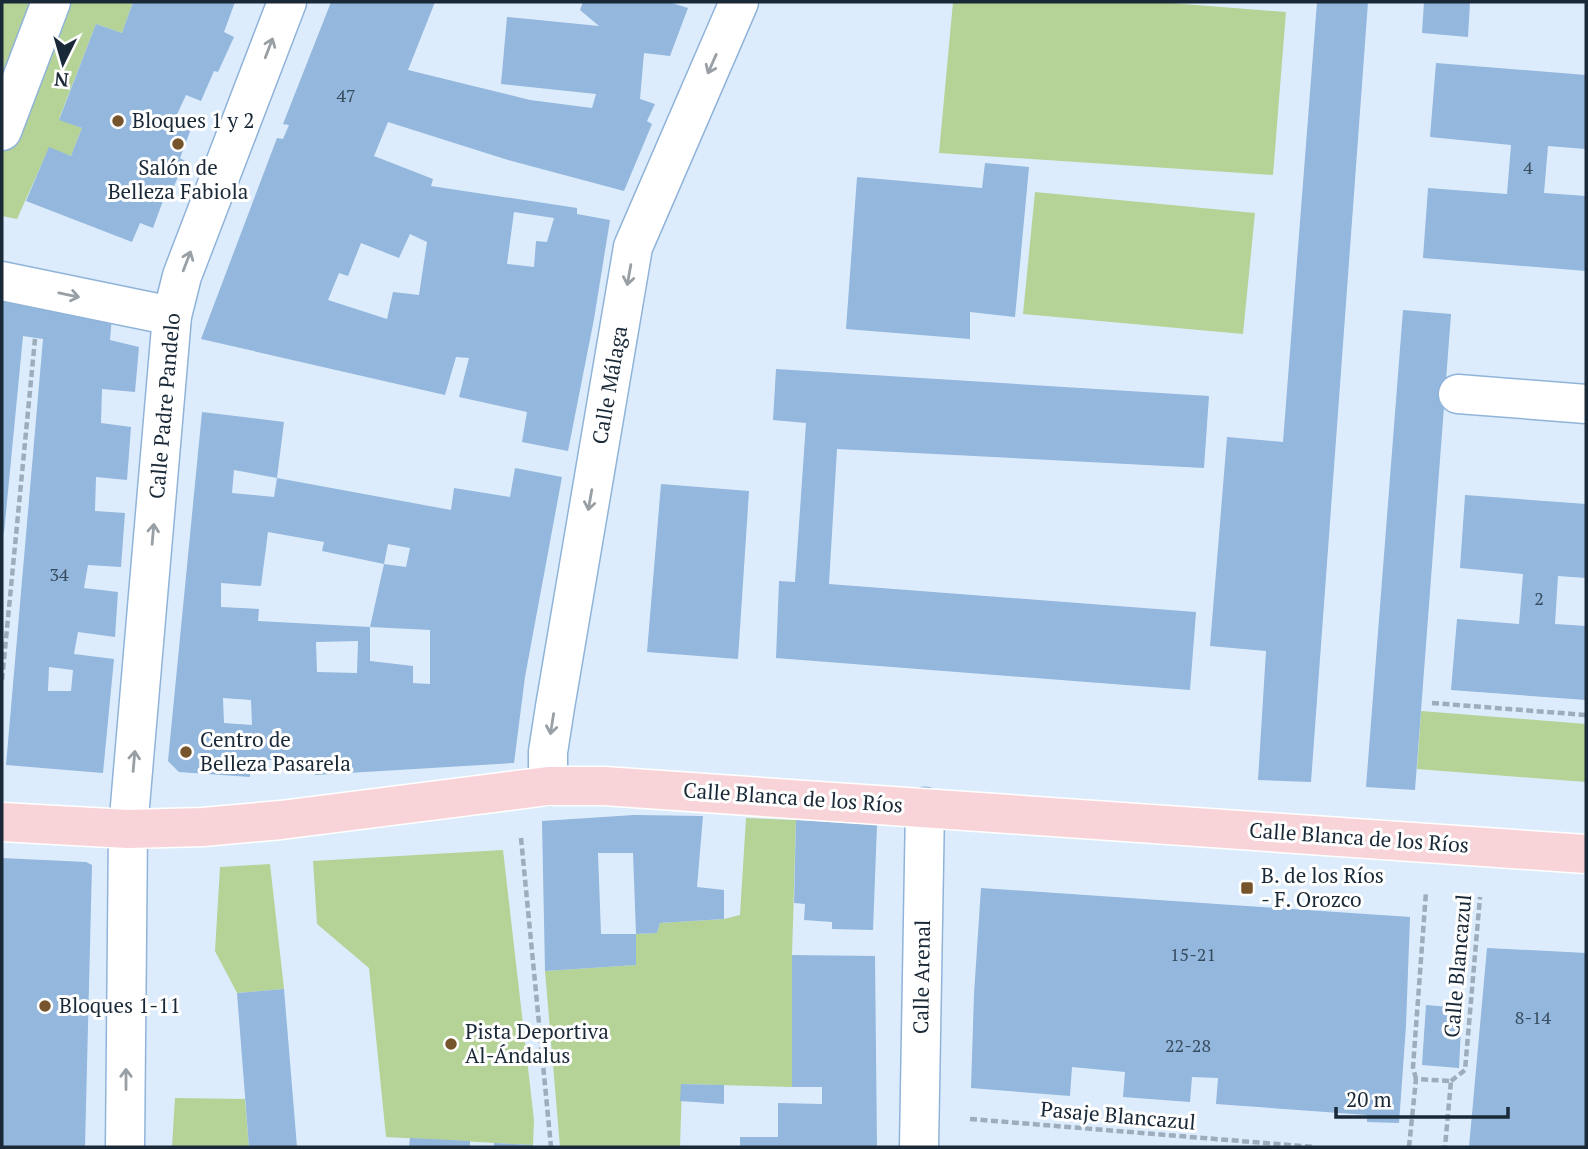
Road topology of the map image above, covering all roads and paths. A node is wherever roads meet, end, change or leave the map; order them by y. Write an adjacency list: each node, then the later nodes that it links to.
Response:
1 (51, 2): 4 (street)
2 (287, 2): 7 (street, Calle Padre Pandelo, one-way to 2)
3 (739, 2): 13 (street, Calle Málaga, one-way to 13)
4 (2, 131)
5 (2, 281): 6 (street)
6 (41, 289): 7 (street, one-way to 7); 10 (path)
7 (172, 316): 17 (street, Calle Padre Pandelo, one-way to 7)
8 (1458, 394): 9 (street)
9 (1586, 404)
10 (2, 680)
11 (1433, 703): 12 (path)
12 (1586, 715)
13 (548, 786): 14 (main road, Calle Blanca de los Ríos); 15 (main road, Calle Blanca de los Ríos)
14 (484, 795): 17 (main road, Calle Blanca de los Ríos); 25 (path)
15 (925, 807): 18 (main road, Calle Blanca de los Ríos); 23 (street, Calle Arenal)
16 (2, 822): 17 (main road, Calle Blanca de los Ríos)
17 (128, 829): 24 (street, Calle Padre Pandelo, one-way to 17)
18 (1430, 844): 19 (main road, Calle Blanca de los Ríos); 21 (path, Calle Blancazul)
19 (1483, 847): 20 (main road, Calle Blanca de los Ríos); 22 (path, Calle Blancazul)
20 (1586, 854)
21 (1416, 1079): 22 (path); 27 (path, Calle Blancazul)
22 (1451, 1081): 28 (path, Calle Blancazul)
23 (919, 1131): 26 (path, Pasaje Blancazul)
24 (125, 1147)
25 (551, 1147)
26 (1314, 1147)
27 (1409, 1147)
28 (1445, 1147)

